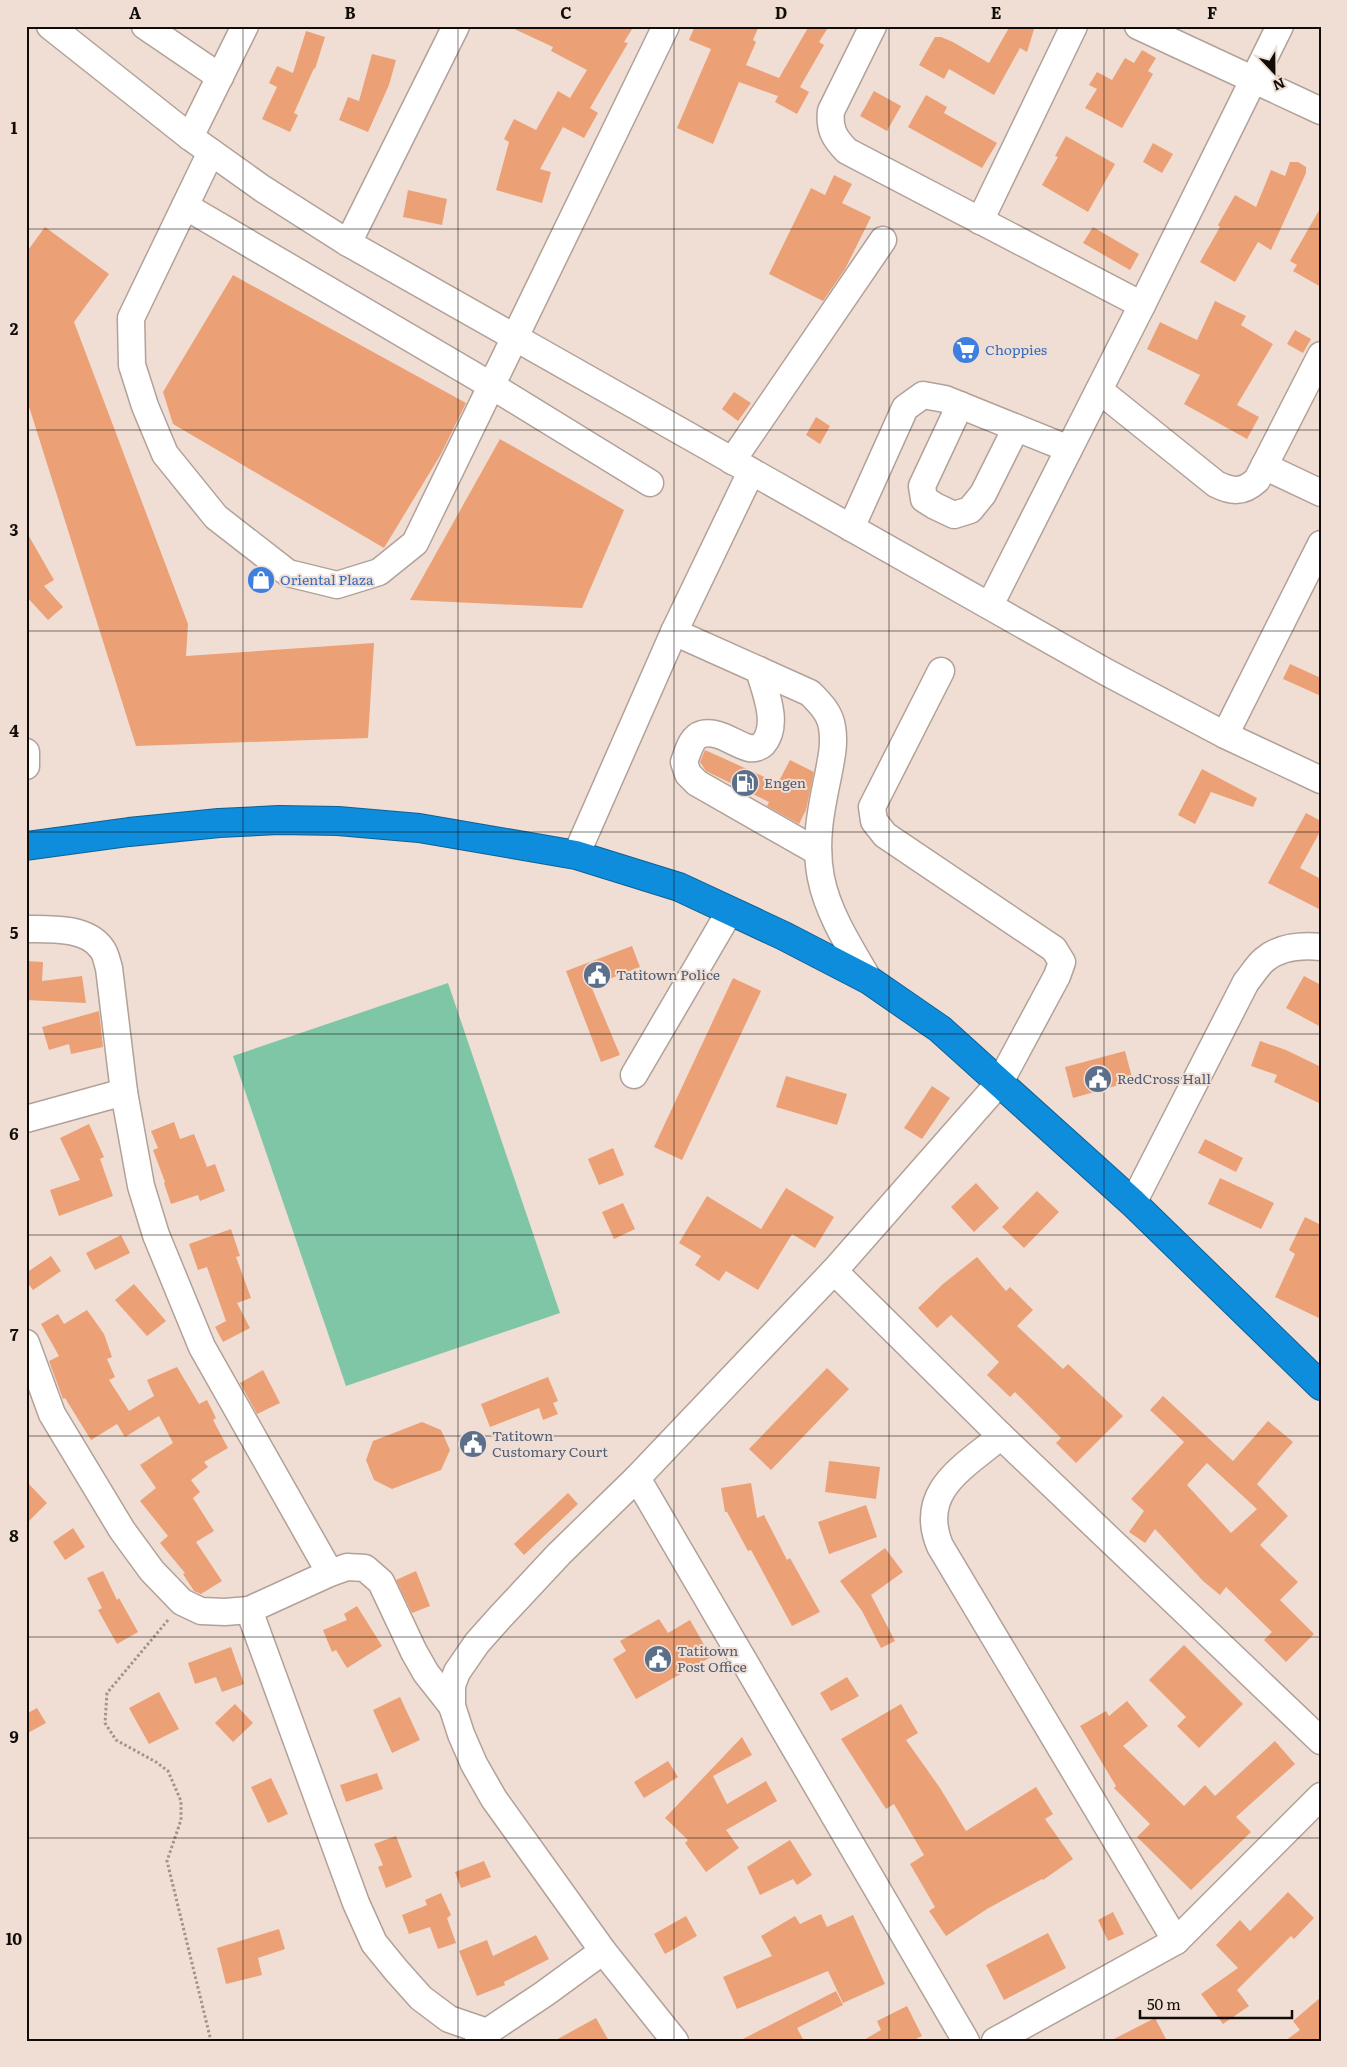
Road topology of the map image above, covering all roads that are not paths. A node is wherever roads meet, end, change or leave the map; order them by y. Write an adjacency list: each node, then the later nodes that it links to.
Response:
1 (50, 26): 13 (street)
2 (145, 26): 10 (street)
3 (245, 26): 10 (street)
4 (456, 26): 18 (street)
5 (666, 26): 20 (street)
6 (873, 26): 16 (street)
7 (1074, 26): 16 (street)
8 (1138, 26): 11 (street)
9 (1280, 26): 11 (street)
10 (220, 77): 13 (street)
11 (1253, 80): 12 (street); 19 (street)
12 (1321, 111)
13 (190, 137): 14 (street)
14 (211, 152): 15 (street); 18 (street)
15 (185, 206): 22 (street); 22 (street)
16 (980, 221): 19 (street)
17 (882, 240): 28 (street)
18 (348, 243): 20 (street)
19 (1142, 305): 23 (street)
20 (516, 339): 22 (street); 28 (street)
21 (1321, 355): 27 (street)
22 (492, 386): 29 (street)
23 (1099, 390): 26 (street); 27 (street)
24 (960, 405): 25 (street); 25 (street); 31 (street)
25 (1016, 428): 26 (street)
26 (1069, 449): 33 (street)
27 (1264, 466): 30 (street)
28 (742, 467): 31 (street); 34 (street)
29 (650, 483)
30 (1321, 493)
31 (851, 528): 33 (street)
32 (1321, 544): 37 (street)
33 (990, 605): 37 (street)
34 (674, 632): 35 (street); 43 (street)
35 (759, 670): 42 (street); 42 (street)
36 (941, 671): 49 (street)
37 (1225, 735): 40 (street)
38 (26, 752): 39 (street)
39 (26, 766)
40 (1321, 780)
41 (26, 846): 43 (highway)
42 (818, 852): 47 (street)
43 (576, 855): 44 (highway)
44 (730, 911): 47 (highway); 48 (street)
45 (26, 929): 50 (street)
46 (1321, 947): 52 (street)
47 (869, 980): 49 (highway)
48 (634, 1074)
49 (1000, 1082): 52 (highway); 53 (street)
50 (124, 1092): 51 (street); 58 (street)
51 (26, 1120)
52 (1133, 1203): 55 (highway)
53 (834, 1271): 56 (street); 57 (street)
54 (26, 1343): 59 (street)
55 (1321, 1386)
56 (1001, 1436): 61 (street); 63 (street)
57 (637, 1478): 60 (street); 67 (street)
58 (330, 1573): 59 (street); 60 (street)
59 (249, 1610): 65 (street)
60 (452, 1706): 64 (street)
61 (1321, 1741)
62 (1321, 1796): 63 (street)
63 (1176, 1941): 68 (street)
64 (603, 1951): 65 (street); 66 (street)
65 (483, 2036)
66 (675, 2041)
67 (966, 2041)
68 (995, 2041)

